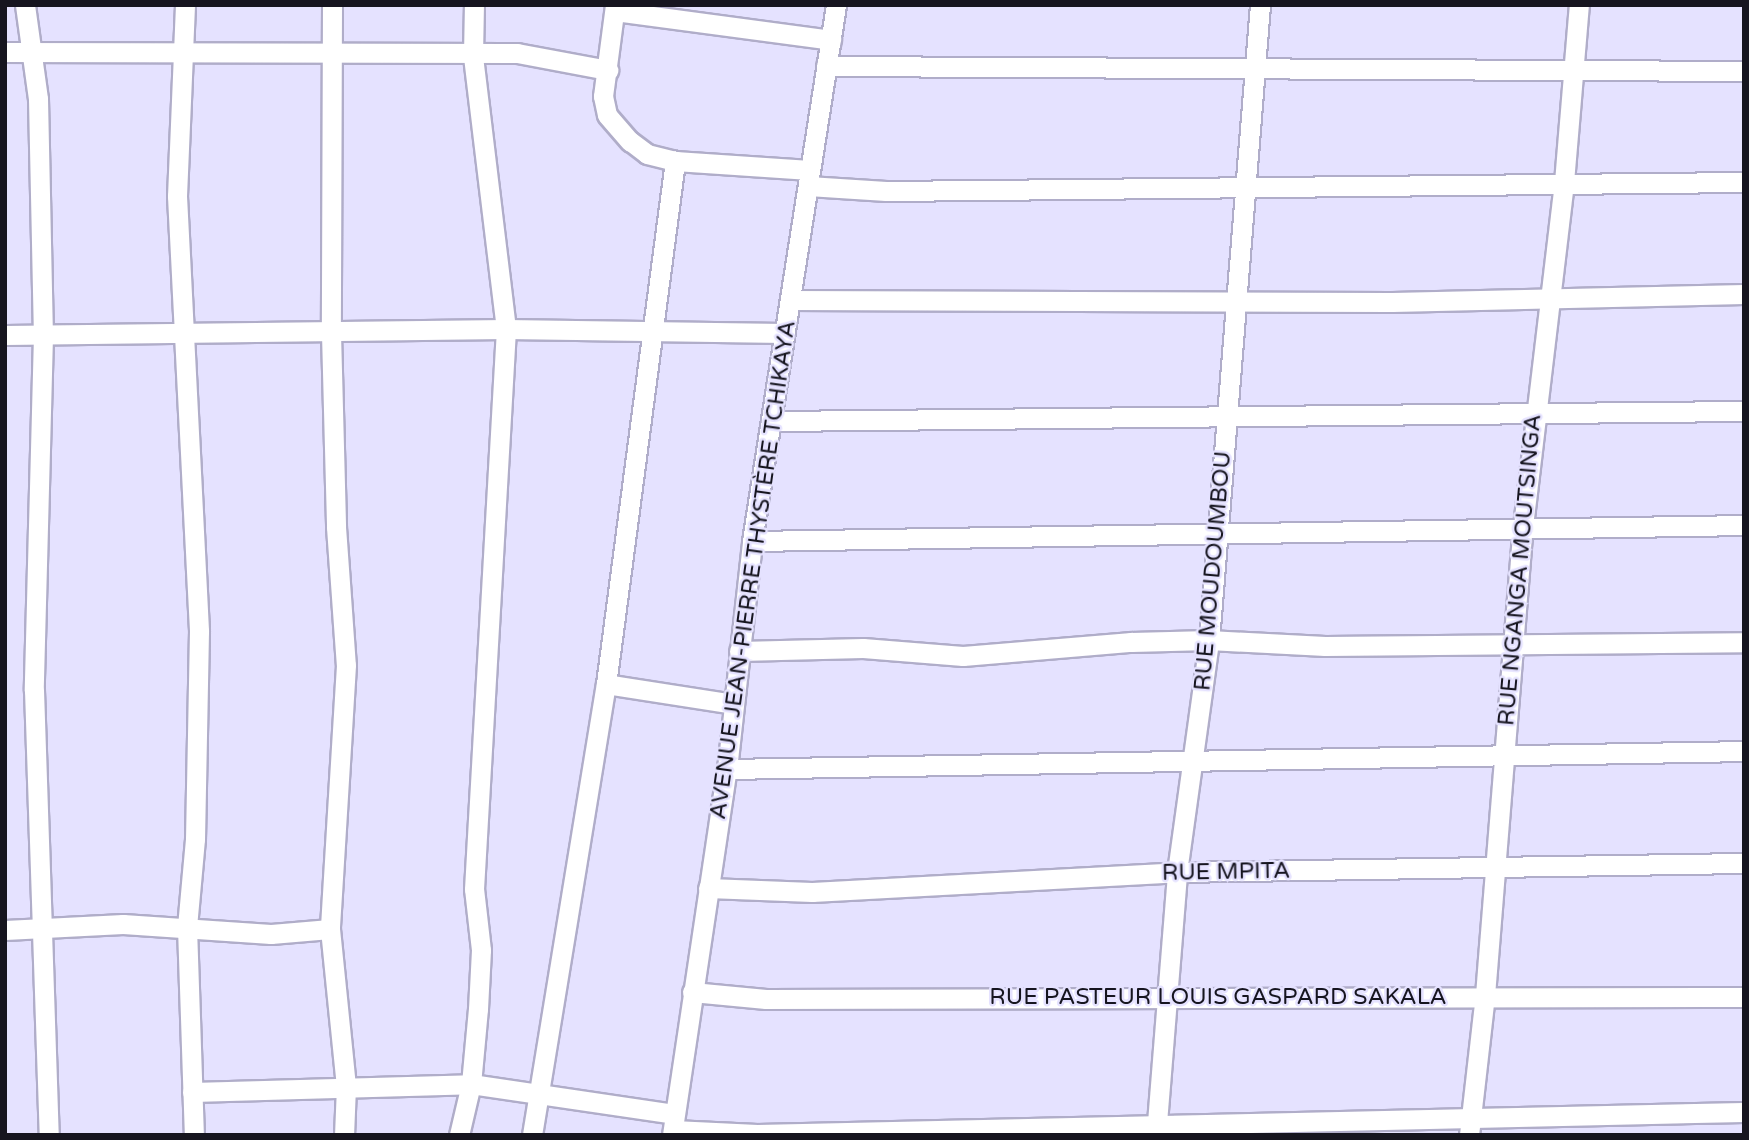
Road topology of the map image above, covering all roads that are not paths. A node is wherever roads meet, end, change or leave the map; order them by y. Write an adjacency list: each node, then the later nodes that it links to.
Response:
1 (25, 5): 10 (street)
2 (185, 5): 12 (street)
3 (332, 5): 13 (street)
4 (474, 5): 14 (street)
5 (836, 5): 9 (street, AVENUE JEAN-PIERRE THYSTÈRE TCHIKAYA)
6 (1260, 5): 16 (street, RUE MOUDOUMBOU)
7 (1579, 5): 19 (street, RUE NGANGA MOUTSINGA)
8 (615, 8): 9 (street); 17 (street)
9 (831, 40): 15 (street, AVENUE JEAN-PIERRE THYSTÈRE TCHIKAYA)
10 (29, 51): 11 (street); 12 (street); 35 (street)
11 (5, 52)
12 (182, 54): 13 (street); 31 (street)
13 (331, 55): 14 (street); 33 (street)
14 (473, 55): 17 (street); 29 (street)
15 (826, 66): 16 (street); 21 (street, AVENUE JEAN-PIERRE THYSTÈRE TCHIKAYA)
16 (1254, 68): 19 (street); 24 (street, RUE MOUDOUMBOU)
17 (608, 70): 20 (street)
18 (1744, 71): 19 (street)
19 (1572, 72): 22 (street, RUE NGANGA MOUTSINGA)
20 (675, 161): 21 (street); 30 (street)
21 (809, 178): 24 (street); 27 (street, AVENUE JEAN-PIERRE THYSTÈRE TCHIKAYA)
22 (1564, 182): 23 (street); 24 (street); 26 (street, RUE NGANGA MOUTSINGA)
23 (1744, 182)
24 (1244, 188): 28 (street, RUE MOUDOUMBOU)
25 (1744, 295): 26 (street)
26 (1549, 299): 28 (street); 37 (street, RUE NGANGA MOUTSINGA)
27 (790, 300): 28 (street); 32 (street, AVENUE JEAN-PIERRE THYSTÈRE TCHIKAYA)
28 (1237, 303): 38 (street, RUE MOUDOUMBOU)
29 (506, 329): 30 (street); 33 (street); 66 (street)
30 (650, 331): 32 (street); 48 (street)
31 (184, 332): 33 (street); 35 (street); 58 (street)
32 (784, 333): 39 (street, AVENUE JEAN-PIERRE THYSTÈRE TCHIKAYA)
33 (331, 334): 59 (street)
34 (5, 335): 35 (street)
35 (43, 335): 61 (street)
36 (1744, 411): 37 (street)
37 (1534, 416): 38 (street); 41 (street, RUE NGANGA MOUTSINGA)
38 (1226, 418): 39 (street); 42 (street, RUE MOUDOUMBOU)
39 (772, 421): 43 (street, AVENUE JEAN-PIERRE THYSTÈRE TCHIKAYA)
40 (1744, 525): 41 (street)
41 (1523, 526): 42 (street); 46 (street, RUE NGANGA MOUTSINGA)
42 (1217, 532): 43 (street); 44 (street, RUE MOUDOUMBOU)
43 (752, 541): 47 (street, AVENUE JEAN-PIERRE THYSTÈRE TCHIKAYA)
44 (1209, 640): 46 (street); 47 (street); 52 (street, RUE MOUDOUMBOU)
45 (1744, 642): 46 (street)
46 (1515, 644): 51 (street, RUE NGANGA MOUTSINGA)
47 (739, 651): 49 (street, AVENUE JEAN-PIERRE THYSTÈRE TCHIKAYA)
48 (606, 684): 49 (street); 69 (street)
49 (733, 704): 53 (street, AVENUE JEAN-PIERRE THYSTÈRE TCHIKAYA)
50 (1744, 751): 51 (street)
51 (1502, 755): 52 (street); 55 (street, RUE NGANGA MOUTSINGA)
52 (1194, 763): 53 (street); 56 (street, RUE MOUDOUMBOU)
53 (727, 769): 57 (street, AVENUE JEAN-PIERRE THYSTÈRE TCHIKAYA)
54 (1744, 863): 55 (street, RUE MPITA)
55 (1496, 869): 56 (street, RUE MPITA); 63 (street, RUE NGANGA MOUTSINGA)
56 (1177, 872): 57 (street, RUE MPITA); 65 (street, RUE MOUDOUMBOU)
57 (708, 888): 62 (street, AVENUE JEAN-PIERRE THYSTÈRE TCHIKAYA)
58 (187, 928): 59 (street); 61 (street); 68 (street)
59 (330, 929): 67 (street)
60 (5, 930): 61 (street)
61 (44, 930): 74 (street)
62 (692, 992): 65 (street, RUE PASTEUR LOUIS GASPARD SAKALA); 71 (street, AVENUE JEAN-PIERRE THYSTÈRE TCHIKAYA)
63 (1485, 995): 64 (street, RUE PASTEUR LOUIS GASPARD SAKALA); 65 (street, RUE PASTEUR LOUIS GASPARD SAKALA); 72 (street, RUE NGANGA MOUTSINGA)
64 (1744, 997)
65 (1167, 1000): 73 (street, RUE MOUDOUMBOU)
66 (471, 1084): 67 (street); 69 (street); 77 (street)
67 (346, 1086): 68 (street); 76 (street)
68 (192, 1092): 75 (street)
69 (538, 1096): 71 (street); 78 (street)
70 (1744, 1112): 72 (street)
71 (673, 1126): 73 (street)
72 (1470, 1127): 73 (street)
73 (1156, 1131)
74 (49, 1135)
75 (194, 1135)
76 (344, 1135)
77 (459, 1135)
78 (532, 1135)

